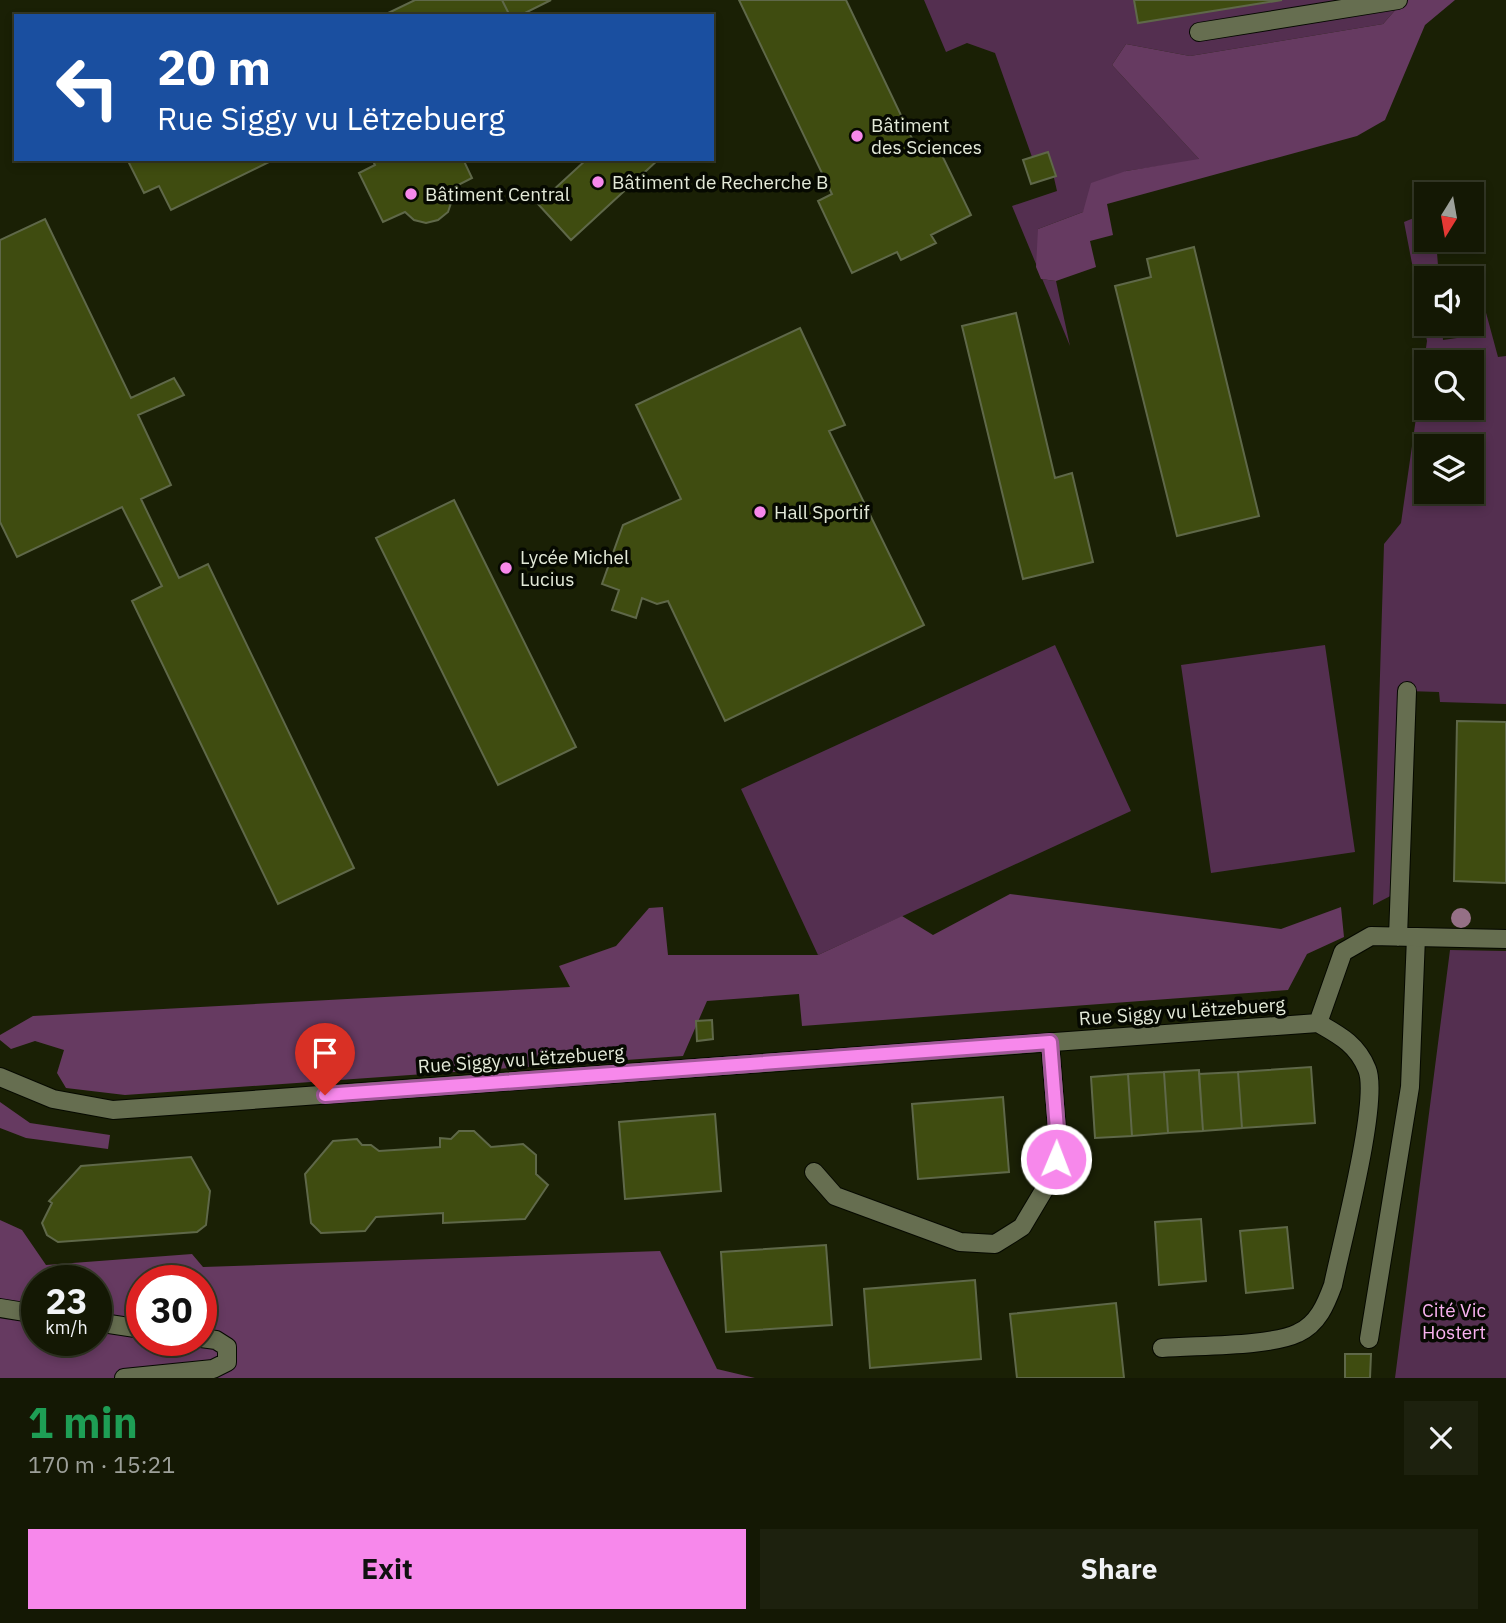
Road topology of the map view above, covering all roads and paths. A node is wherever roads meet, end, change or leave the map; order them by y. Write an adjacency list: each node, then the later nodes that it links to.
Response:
1 (1398, 0): 2 (street)
2 (1199, 32)
3 (1407, 691): 4 (street)
4 (1407, 937): 5 (street); 6 (street); 12 (street)
5 (1506, 939)
6 (1318, 1023): 7 (street, Rue Siggy vu Lëtzebuerg); 14 (street)
7 (1050, 1042): 8 (street, Rue Siggy vu Lëtzebuerg); 9 (street)
8 (0, 1077)
9 (814, 1172)
10 (0, 1308): 11 (street)
11 (21, 1311)
12 (1369, 1339)
13 (217, 1341): 15 (street)
14 (1162, 1348)
15 (124, 1378)

